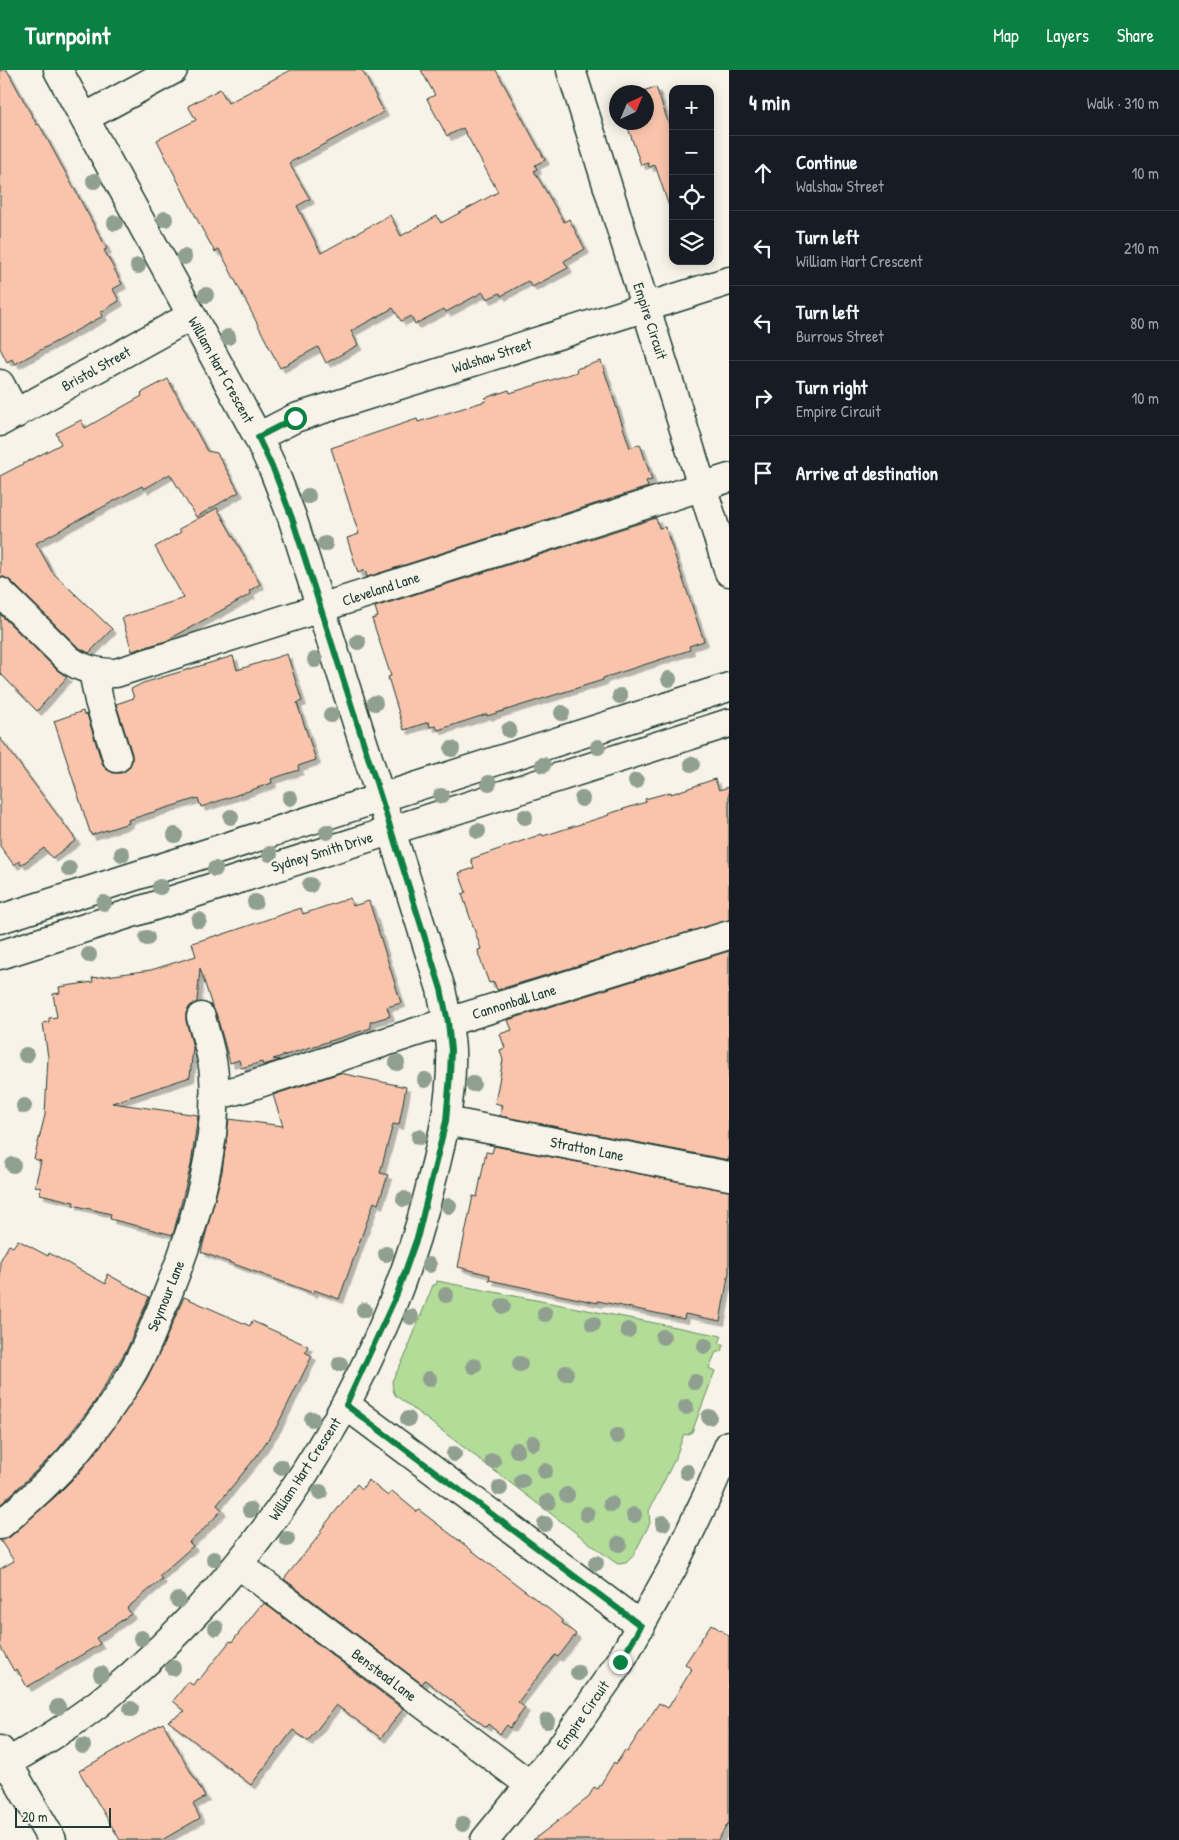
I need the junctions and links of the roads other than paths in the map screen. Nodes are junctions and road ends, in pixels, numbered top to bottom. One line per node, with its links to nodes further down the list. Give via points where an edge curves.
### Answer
1 (58, 70): 4 (street, William Hart Crescent)
2 (173, 70): 4 (street)
3 (571, 70): 6 (street, Empire Circuit)
4 (84, 118): 7 (street, William Hart Crescent)
5 (729, 281): 6 (street, Walshaw Street)
6 (645, 308): 10 (street, Walshaw Street, via 295,418); 12 (street, Empire Circuit)
7 (191, 316): 9 (street, Bristol Street); 10 (street, William Hart Crescent)
8 (0, 384): 9 (street)
9 (8, 418)
10 (258, 437): 15 (street, William Hart Crescent, via 285,498)
11 (729, 478): 12 (street, Cleveland Lane)
12 (701, 486): 13 (street, Empire Circuit); 15 (street, Cleveland Lane)
13 (729, 572)
14 (0, 592): 16 (street, Cleveland Lane, via 68,659)
15 (320, 609): 16 (street, Cleveland Lane, via 116,674); 20 (street, William Hart Crescent)
16 (93, 672): 19 (street)
17 (729, 687): 20 (street)
18 (729, 722): 21 (street, Sydney Smith Drive)
19 (117, 758)
20 (381, 798): 21 (street, William Hart Crescent); 22 (street)
21 (391, 831): 24 (street, Sydney Smith Drive); 26 (street, William Hart Crescent, via 441,989)
22 (0, 919)
23 (729, 935): 26 (street, Cannonball Lane)
24 (0, 955)
25 (201, 1017): 27 (street, Seymour Lane, via 213,1064)
26 (448, 1022): 27 (street, Cannonball Lane); 28 (street, William Hart Crescent, via 451,1050)
27 (214, 1096): 32 (street, Seymour Lane, via 210,1148 200,1198 178,1270 138,1362 85,1441)
28 (446, 1121): 29 (street, Stratton Lane); 30 (street, William Hart Crescent, via 408,1265)
29 (729, 1176)
30 (346, 1405): 33 (street, William Hart Crescent, via 282,1507); 34 (street)
31 (729, 1445): 34 (street, Empire Circuit, via 688,1536)
32 (0, 1526)
33 (238, 1564): 35 (street, William Hart Crescent, via 152,1656 109,1695 71,1724); 36 (street, Benstead Lane)
34 (641, 1626): 36 (street, Empire Circuit, via 591,1705)
35 (2, 1760): 37 (street)
36 (530, 1786): 38 (street, Empire Circuit)
37 (52, 1840)
38 (485, 1840)

